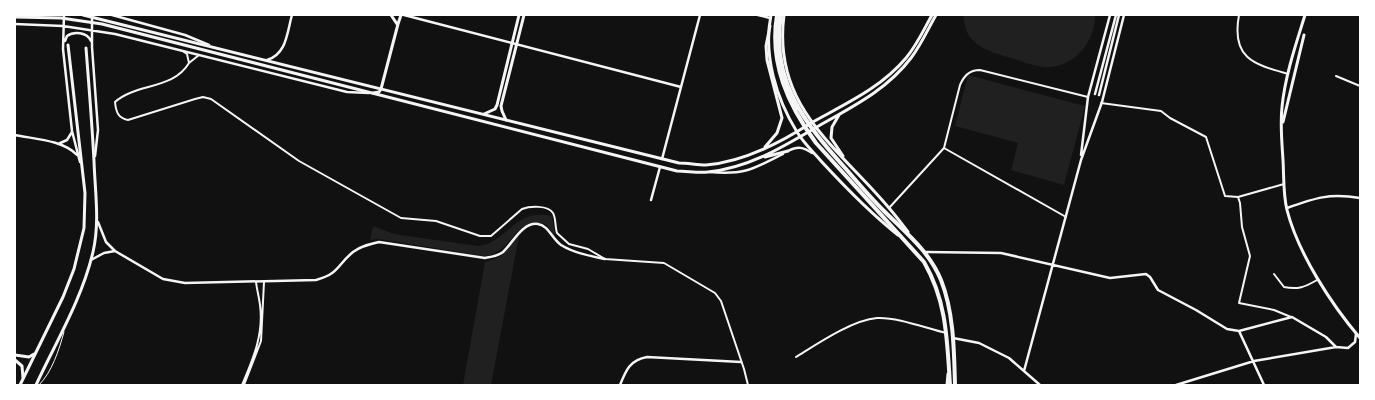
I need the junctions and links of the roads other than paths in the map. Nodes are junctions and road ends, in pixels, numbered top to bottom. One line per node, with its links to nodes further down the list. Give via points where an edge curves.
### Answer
1 (64, 15): 25 (street)
2 (83, 15): 32 (main road)
3 (92, 15): 27 (street)
4 (112, 15): 32 (street, via 185,35)
5 (292, 15): 38 (street, via 284,46 278,55)
6 (391, 15): 24 (main road)
7 (403, 15): 24 (main road); 29 (street)
8 (519, 15): 29 (main road)
9 (524, 15): 30 (main road)
10 (700, 15): 43 (street)
11 (758, 15): 22 (street)
12 (777, 15): 81 (highway, via 779,74 802,124)
13 (783, 15): 53 (main road, via 788,71 800,104); 81 (highway, via 779,40 781,56 796,105 819,140)
14 (932, 15): 53 (main road, via 907,58 887,77)
15 (936, 15): 51 (main road, via 917,49 891,80)
16 (1110, 15): 48 (street)
17 (1117, 15): 46 (street); 47 (street)
18 (1124, 15): 49 (street)
19 (1239, 15): 40 (street, via 1237,41 1245,56 1261,67)
20 (1306, 15): 40 (main road)
21 (15, 17): 45 (main road, via 81,20)
22 (771, 17): 26 (main road)
23 (15, 24): 25 (street)
24 (398, 24): 44 (main road)
25 (63, 26): 27 (street); 35 (street)
26 (770, 26): 57 (main road, via 772,75); 63 (main road, via 767,60 782,118 774,138)
27 (92, 30): 33 (street); 36 (street)
28 (1304, 35): 55 (main road)
29 (512, 43): 30 (street); 50 (main road, via 495,109)
30 (516, 44): 43 (street); 52 (main road, via 501,106)
31 (68, 45): 71 (main road)
32 (211, 46): 38 (main road)
33 (92, 47): 35 (street, via 88,35 73,32 67,36); 69 (street, via 98,130)
34 (86, 48): 69 (main road)
35 (63, 49): 56 (street)
36 (183, 50): 37 (street); 39 (street)
37 (200, 55): 39 (street); 45 (street, via 347,92)
38 (267, 60): 44 (main road)
39 (189, 63): 88 (street, via 168,81 123,96 115,102 116,112 128,120 195,99 211,99 300,161 401,218 436,221 480,236 491,236 522,208 549,209 554,214 556,233 562,239)
40 (1289, 74): 55 (main road, via 1282,105)
41 (1336, 76): 42 (street)
42 (1360, 86)
43 (681, 87): 67 (street)
44 (381, 89): 45 (main road); 50 (main road)
45 (373, 94): 70 (main road)
46 (1094, 94)
47 (1099, 95)
48 (1088, 97): 61 (street, via 975,70 962,80); 68 (street)
49 (1101, 103): 68 (street); 75 (street, via 1161,112 1206,137 1225,196)
50 (484, 114): 52 (main road)
51 (840, 114): 54 (main road); 73 (main road, via 830,138)
52 (506, 120): 67 (main road)
53 (812, 123): 54 (main road); 57 (main road)
54 (815, 128): 59 (main road); 73 (main road)
55 (1282, 130): 74 (main road)
56 (72, 131): 60 (street, via 67,140); 65 (street)
57 (797, 132): 59 (main road); 63 (main road)
58 (15, 135): 60 (street)
59 (800, 136): 64 (main road); 66 (main road)
60 (57, 144): 65 (street)
61 (944, 148): 79 (street); 82 (street)
62 (788, 151): 64 (street, via 803,147); 66 (main road); 72 (street, via 746,172)
63 (758, 152): 67 (main road, via 706,165)
64 (816, 154): 85 (main road, via 864,205)
65 (78, 156): 71 (street)
66 (760, 158): 72 (main road)
67 (662, 160)
68 (1081, 160): 82 (street)
69 (94, 162): 83 (main road)
70 (660, 167): 72 (main road); 77 (street)
71 (83, 169): 102 (main road, via 86,210 80,249 63,297)
72 (706, 172)
73 (855, 172): 79 (main road)
74 (1284, 184): 75 (street); 80 (main road)
75 (1238, 197): 95 (street, via 1250,256 1239,303 1274,310)
76 (1360, 198): 78 (street); 80 (street, via 1330,195)
77 (651, 200)
78 (1360, 202)
79 (889, 208): 84 (main road)
80 (1287, 208): 92 (main road, via 1304,252)
81 (882, 213): 84 (highway); 85 (highway)
82 (1066, 218): 90 (street)
83 (96, 219): 86 (street, via 106,242); 89 (main road)
84 (910, 235): 87 (highway)
85 (906, 242): 98 (highway, via 924,262 934,280)
86 (115, 251): 89 (street); 93 (street, via 163,279 185,283)
87 (926, 252): 90 (street, via 989,251); 99 (highway, via 944,288)
88 (605, 259): 94 (street, via 570,250 559,244 548,229 532,224 524,228 502,253 493,257 379,242 354,252 326,277); 106 (street, via 664,263 715,293 721,301)
89 (90, 261): 112 (main road)
90 (1054, 265): 96 (street, via 1110,278 1146,274 1158,290 1227,329); 108 (street)
91 (1274, 274): 92 (street, via 1284,287 1294,289)
92 (1319, 279): 97 (main road)
93 (256, 282): 94 (street); 113 (street, via 260,305 259,340)
94 (264, 282): 113 (street, via 261,341)
95 (1292, 318): 96 (street); 101 (street, via 1326,337)
96 (1239, 331): 107 (street)
97 (1355, 332): 100 (main road); 101 (street, via 1354,344 1348,348)
98 (946, 333): 104 (street, via 876,318 834,334); 116 (highway)
99 (952, 338): 108 (street, via 979,344 1009,358); 117 (highway)
100 (1360, 338)
101 (1336, 347): 107 (street)
102 (34, 354): 103 (main road, via 29,357); 109 (main road)
103 (15, 355)
104 (796, 357)
105 (15, 360): 109 (main road, via 22,366)
106 (741, 362): 114 (street, via 647,357 628,366); 115 (street)
107 (1254, 362): 110 (street); 121 (street)
108 (1024, 371): 118 (street)
109 (23, 378): 111 (main road)
110 (1190, 381): 119 (street); 120 (street)
111 (20, 385)
112 (38, 385)
113 (243, 385)
114 (620, 385)
115 (748, 385)
116 (948, 385)
117 (956, 385)
118 (1040, 385)
119 (1176, 385)
120 (1191, 385)
121 (1264, 385)

